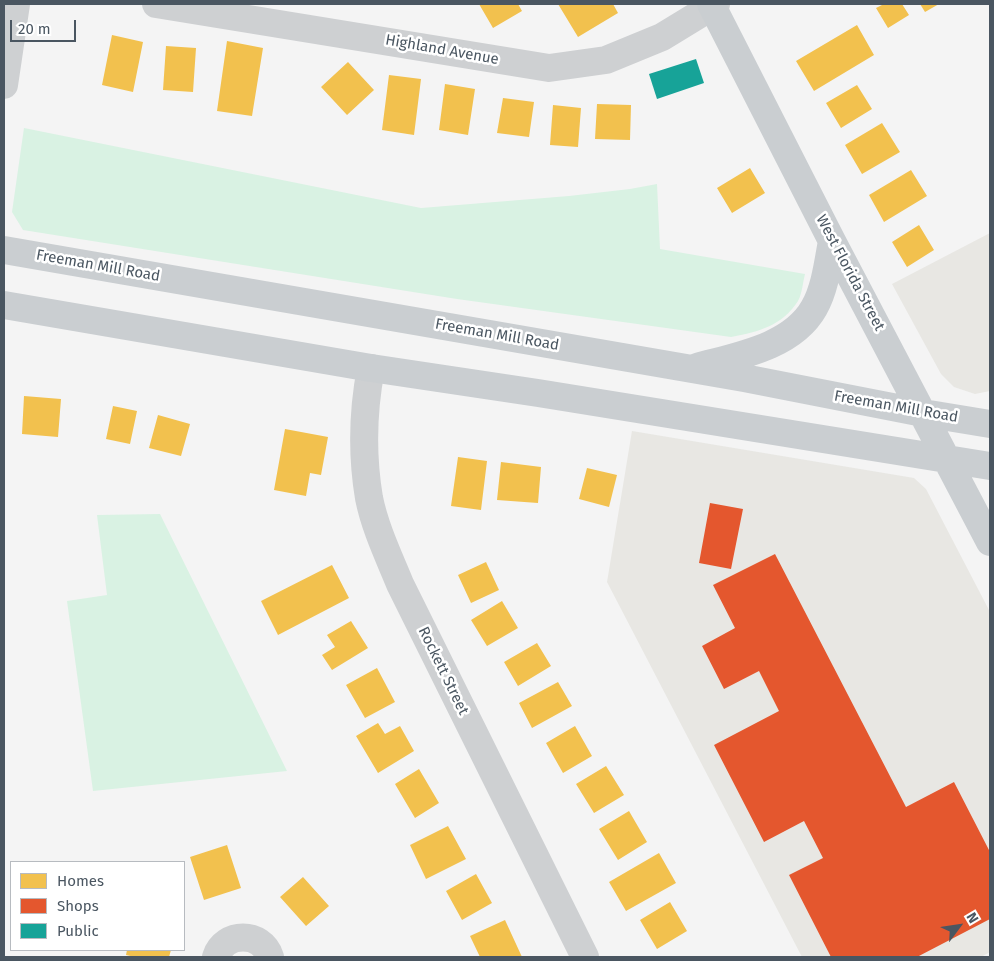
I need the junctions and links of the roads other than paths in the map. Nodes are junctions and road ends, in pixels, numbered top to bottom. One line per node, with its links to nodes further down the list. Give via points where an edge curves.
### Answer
1 (16, 4): 4 (street)
2 (156, 4): 3 (street, Highland Avenue, via 549,68 606,60 662,38)
3 (713, 4): 5 (main road, West Florida Street)
4 (4, 85)
5 (832, 241): 9 (main road, via 815,307 804,321 781,340); 10 (main road, West Florida Street)
6 (4, 250): 9 (main road, Freeman Mill Road)
7 (4, 305): 8 (main road)
8 (370, 368): 12 (main road); 17 (street, Rockett Street, via 364,449 369,498 379,533 400,584)
9 (692, 369): 10 (main road, Freeman Mill Road)
10 (923, 413): 11 (main road, Freeman Mill Road); 12 (main road, West Florida Street)
11 (990, 424)
12 (947, 459): 13 (main road); 14 (main road, West Florida Street)
13 (990, 466)
14 (990, 542)
15 (216, 957): 16 (street, via 222,946 239,937 256,940)
16 (270, 957)
17 (585, 957)

